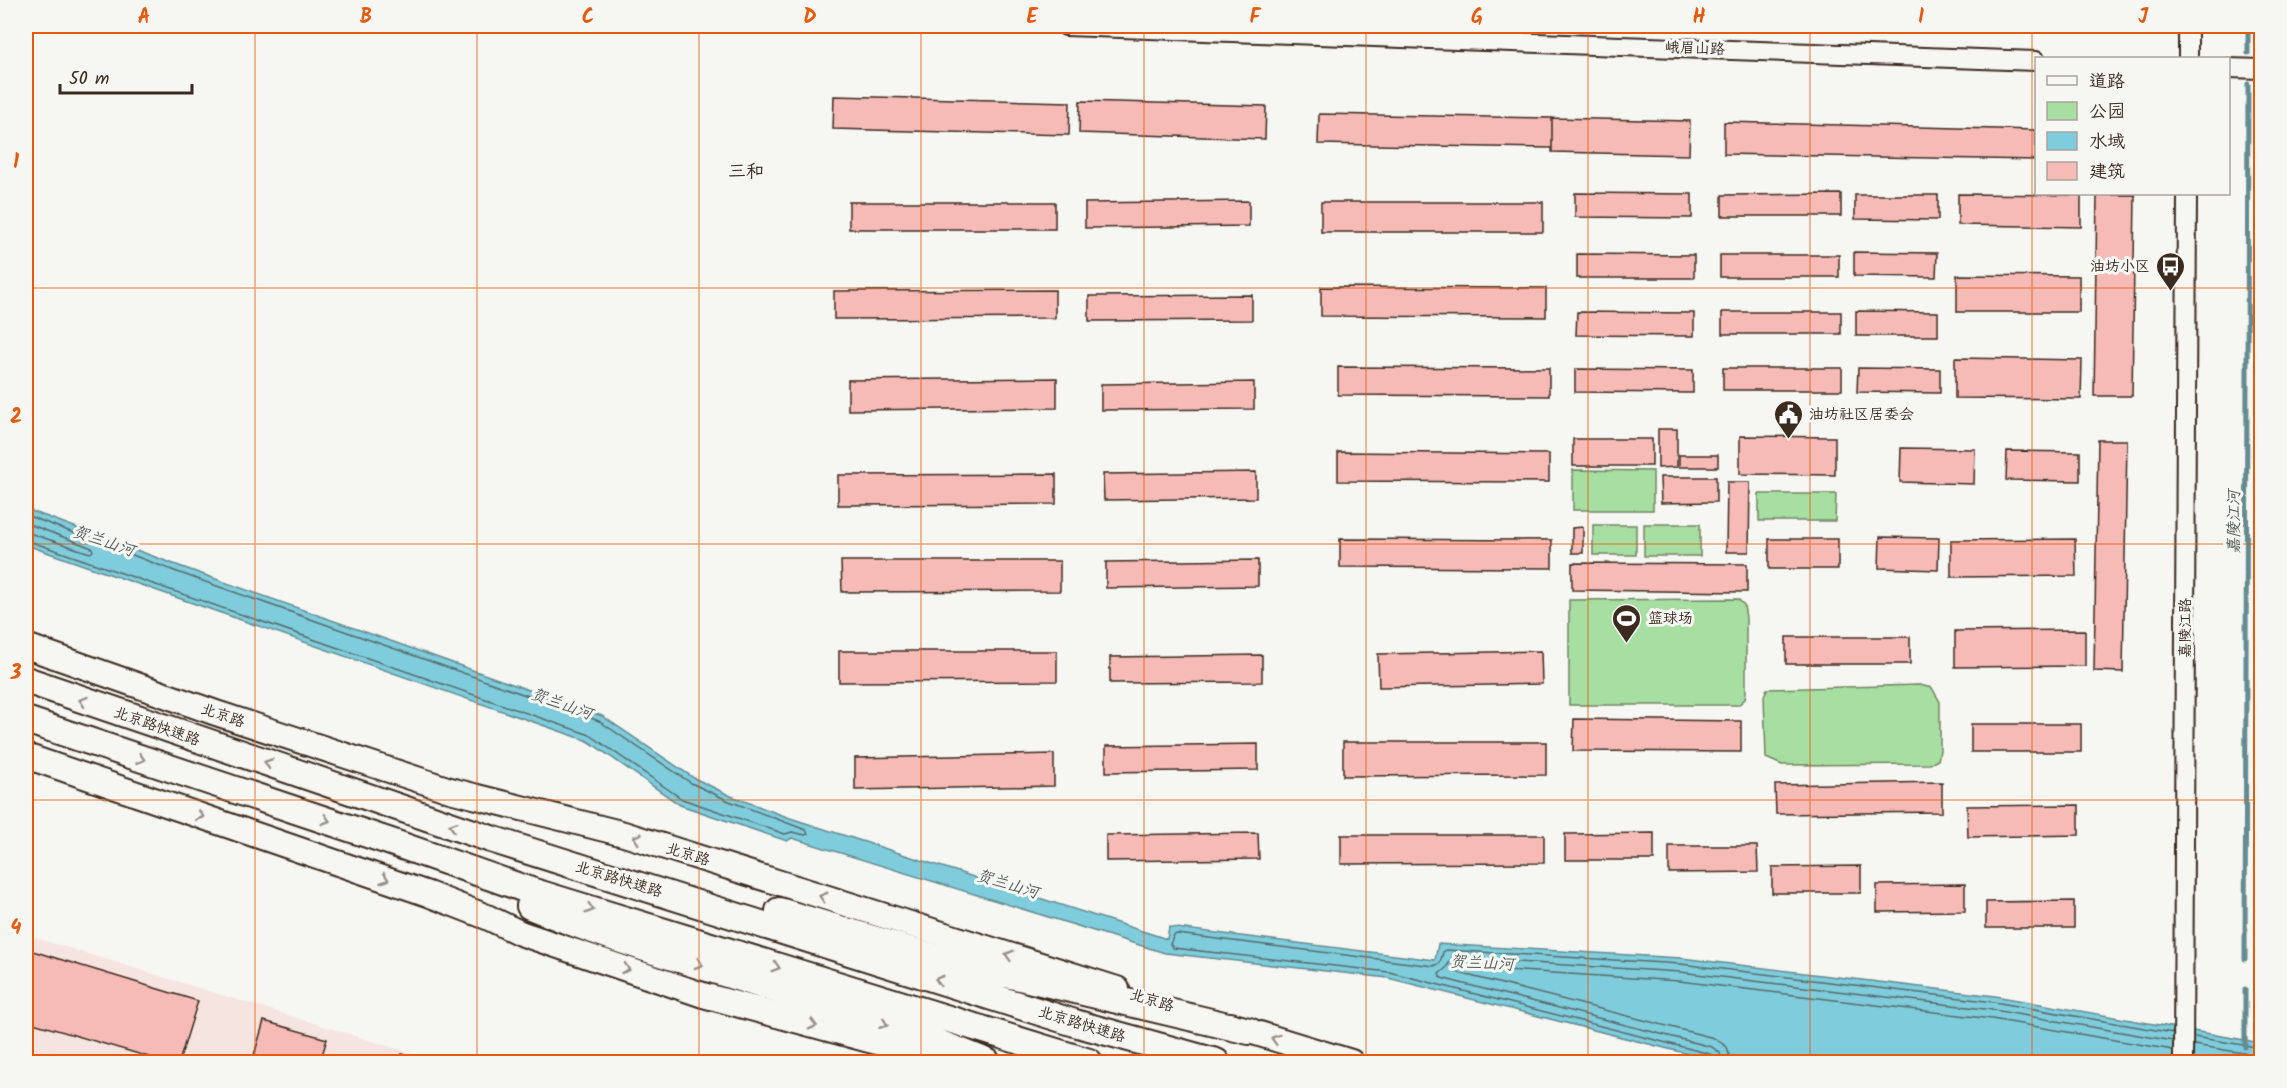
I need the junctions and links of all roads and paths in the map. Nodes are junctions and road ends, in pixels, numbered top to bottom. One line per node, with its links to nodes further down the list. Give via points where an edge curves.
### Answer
1 (1066, 26): 4 (street, 峨眉山路)
2 (2188, 26): 3 (street)
3 (2188, 57)
4 (2035, 61)
5 (2230, 68): 6 (street)
6 (2262, 69)
7 (2187, 195): 20 (street, 嘉陵江路)
8 (26, 646): 14 (main road, 北京路, one-way to 8, via 624,834 450,790)
9 (26, 681): 12 (highway, 北京路快速路, one-way to 9)
10 (26, 720): 13 (highway, one-way to 13)
11 (26, 756): 15 (main road, one-way to 15, via 428,894 520,933 703,995)
12 (491, 839): 14 (highway, via 635,868 957,964); 18 (highway, 北京路快速路, one-way to 12, via 1078,1024)
13 (391, 842): 16 (highway, one-way to 16, via 591,931 857,1014); 17 (highway, one-way to 17, via 542,894)
14 (1249, 1031): 19 (main road, 北京路, one-way to 14)
15 (950, 1062)
16 (987, 1062)
17 (1089, 1062)
18 (1216, 1062)
19 (1351, 1062)
20 (2183, 1062)

